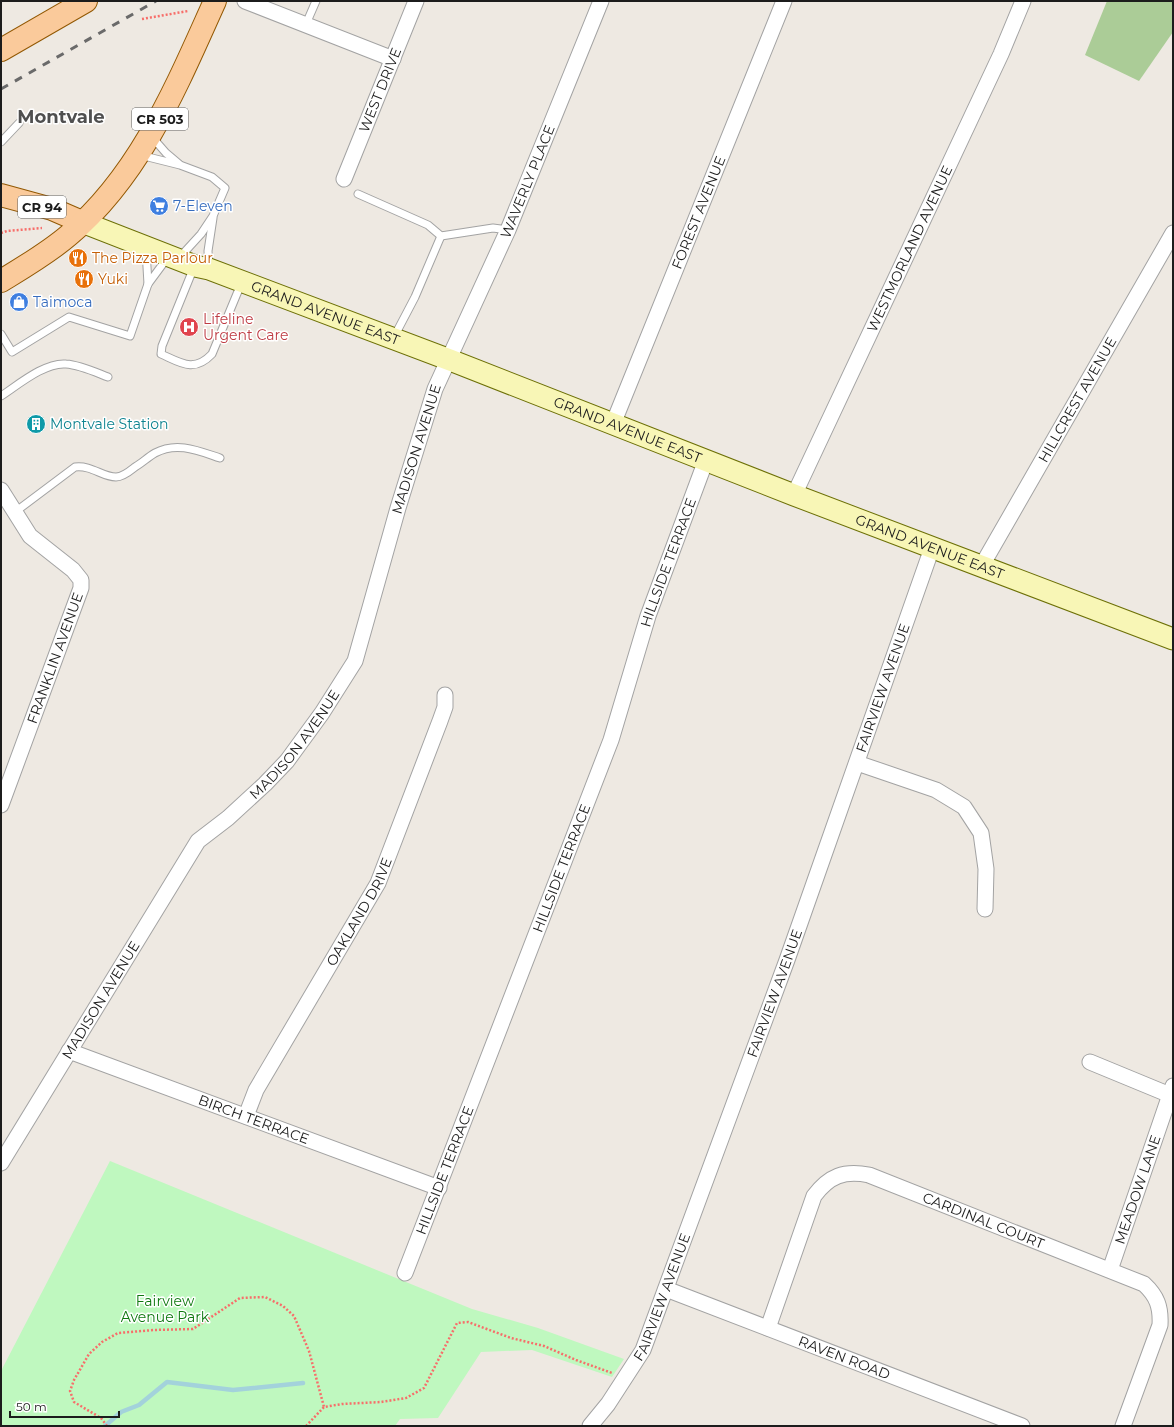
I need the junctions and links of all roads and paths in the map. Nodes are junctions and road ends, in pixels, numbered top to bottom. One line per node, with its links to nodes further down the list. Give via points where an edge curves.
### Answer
1 (215, 1): 15 (main road, CR 503)
2 (245, 1): 9 (street)
3 (316, 1): 12 (lane)
4 (416, 1): 14 (street, WEST DRIVE)
5 (601, 1): 27 (street, WAVERLY PLACE)
6 (784, 1): 41 (street, FOREST AVENUE)
7 (1023, 1): 45 (street, WESTMORLAND AVENUE, via 998,62)
8 (83, 2): 13 (main road)
9 (270, 5): 12 (street)
10 (194, 6): 11 (path); 15 (main road, via 201,14)
11 (142, 20)
12 (306, 24): 14 (street)
13 (1, 50)
14 (392, 59): 21 (street, WEST DRIVE)
15 (182, 75): 17 (main road, CR 503)
16 (19, 123): 18 (lane)
17 (150, 135): 19 (main road, CR 503); 20 (lane)
18 (1, 142)
19 (138, 155): 20 (lane); 25 (main road, CR 503, via 102,202)
20 (180, 165): 24 (lane, via 212,177 226,188)
21 (344, 179)
22 (358, 194): 30 (lane, via 428,225)
23 (1, 195): 25 (main road, CR 94, via 52,209)
24 (213, 216): 32 (lane); 32 (lane, via 208,251)
25 (82, 222): 31 (main road, GRAND AVENUE EAST / CR 94); 33 (main road, CR 503, via 41,257)
26 (42, 228): 28 (path)
27 (508, 230): 30 (lane, via 493,228); 38 (street, WAVERLY PLACE)
28 (1, 233)
29 (1173, 233): 48 (street, HILLCREST AVENUE)
30 (441, 236): 37 (lane, via 415,297)
31 (146, 246): 32 (main road, GRAND AVENUE EAST / CR 94); 35 (lane)
32 (188, 262): 34 (main road, GRAND AVENUE EAST / CR 94); 34 (lane, via 160,354 188,366 198,365 212,354); 35 (lane)
33 (1, 281)
34 (242, 282): 37 (main road, GRAND AVENUE EAST / CR 94)
35 (148, 284): 36 (lane, via 130,336 69,317 12,352)
36 (1, 334)
37 (392, 339): 38 (main road, GRAND AVENUE EAST / CR 94)
38 (450, 360): 41 (main road, GRAND AVENUE EAST / CR 94); 54 (street, MADISON AVENUE, via 436,389 398,508 355,661 287,761 228,818 198,841)
39 (108, 377): 40 (lane, via 66,364 45,368)
40 (1, 396)
41 (613, 424): 43 (main road, GRAND AVENUE EAST / CR 94)
42 (220, 458): 46 (lane, via 177,446 156,452 118,477 82,466 75,467)
43 (706, 460): 45 (main road, GRAND AVENUE EAST / CR 94); 59 (street, HILLSIDE TERRACE, via 648,616 610,740)
44 (1, 490): 46 (street, FRANKLIN AVENUE)
45 (794, 495): 47 (main road, GRAND AVENUE EAST / CR 94)
46 (15, 512): 52 (street, FRANKLIN AVENUE, via 30,536 81,580 81,588)
47 (932, 548): 48 (main road, GRAND AVENUE EAST / CR 94); 51 (street, FAIRVIEW AVENUE)
48 (981, 567): 49 (main road, GRAND AVENUE EAST / CR 94)
49 (1173, 639)
50 (445, 695): 57 (street, OAKLAND DRIVE, via 445,706 440,721 378,883 256,1090)
51 (857, 763): 53 (street, via 936,790 964,806 981,833 986,869); 62 (street, FAIRVIEW AVENUE)
52 (1, 805)
53 (984, 909)
54 (69, 1051): 57 (street, BIRCH TERRACE); 58 (street, MADISON AVENUE)
55 (1090, 1062): 56 (street)
56 (1172, 1090): 60 (street, MEADOW LANE)
57 (246, 1116): 59 (street, BIRCH TERRACE)
58 (1, 1163)
59 (439, 1188): 61 (street, HILLSIDE TERRACE)
60 (1110, 1270): 63 (street, CARDINAL COURT, via 868,1175 845,1173 821,1186 814,1196); 71 (street, CARDINAL COURT, via 1144,1284 1158,1301 1161,1314 1160,1325)
61 (405, 1273)
62 (666, 1289): 63 (street, RAVEN ROAD); 64 (street, FAIRVIEW AVENUE, via 643,1350)
63 (768, 1328): 66 (street, RAVEN ROAD)
64 (625, 1378): 65 (path, via 544,1346 511,1338 468,1322 457,1323 424,1388 406,1398); 69 (street, FAIRVIEW AVENUE)
65 (324, 1407): 67 (path, via 309,1351 294,1316 283,1306 265,1297 240,1298 193,1329 118,1333 102,1342 89,1354 70,1391 74,1402 101,1418); 68 (path)
66 (1002, 1422): 70 (street, RAVEN ROAD)
67 (107, 1426)
68 (306, 1426)
69 (590, 1426)
70 (1022, 1426)
71 (1123, 1426)

